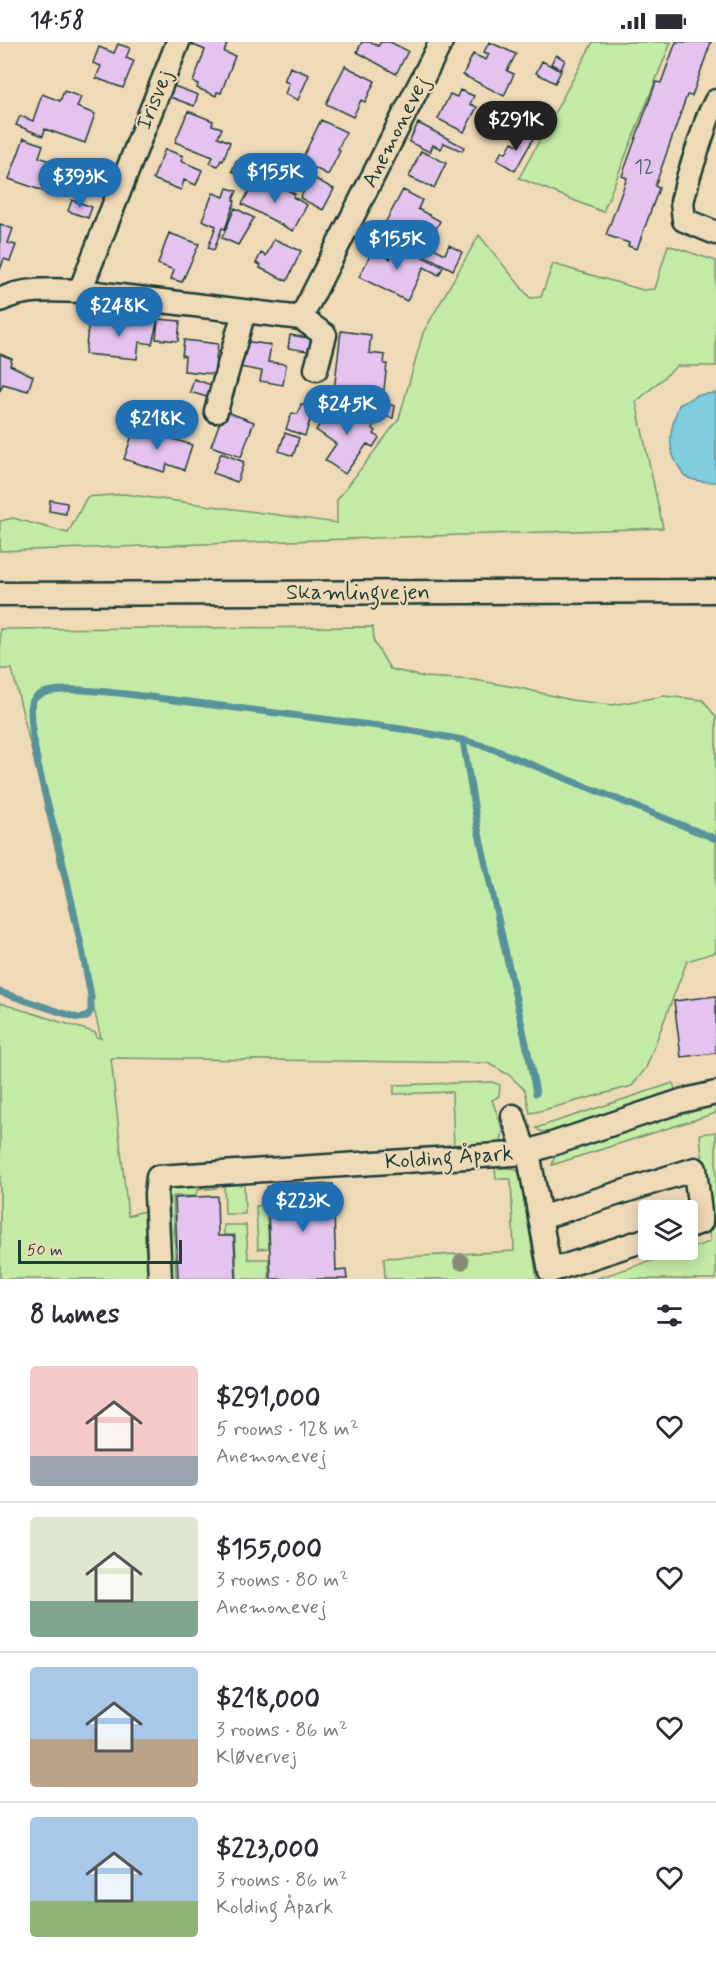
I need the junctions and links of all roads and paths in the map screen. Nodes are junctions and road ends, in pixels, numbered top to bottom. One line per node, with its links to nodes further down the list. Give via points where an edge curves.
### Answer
1 (178, 42): 5 (street, Irisvej)
2 (441, 42): 8 (street, Anemonevej)
3 (716, 101): 4 (street, via 682,202 684,220)
4 (716, 233)
5 (80, 291): 6 (street, via 50,290); 7 (street)
6 (0, 300)
7 (244, 312): 8 (street); 10 (street)
8 (302, 318): 9 (street, via 325,335)
9 (316, 369)
10 (216, 411)
11 (716, 591): 12 (street, Skamlingvejen)
12 (0, 594)
13 (716, 1093): 15 (street, Kolding Åpark)
14 (513, 1116): 15 (street, Kolding Åpark)
15 (527, 1152): 18 (street); 21 (street, Kolding Åpark, via 158,1177)
16 (698, 1200): 19 (street)
17 (698, 1200): 18 (street, via 695,1168)
18 (540, 1218): 20 (street, via 550,1271)
19 (698, 1223)
20 (638, 1242)
21 (160, 1279)

